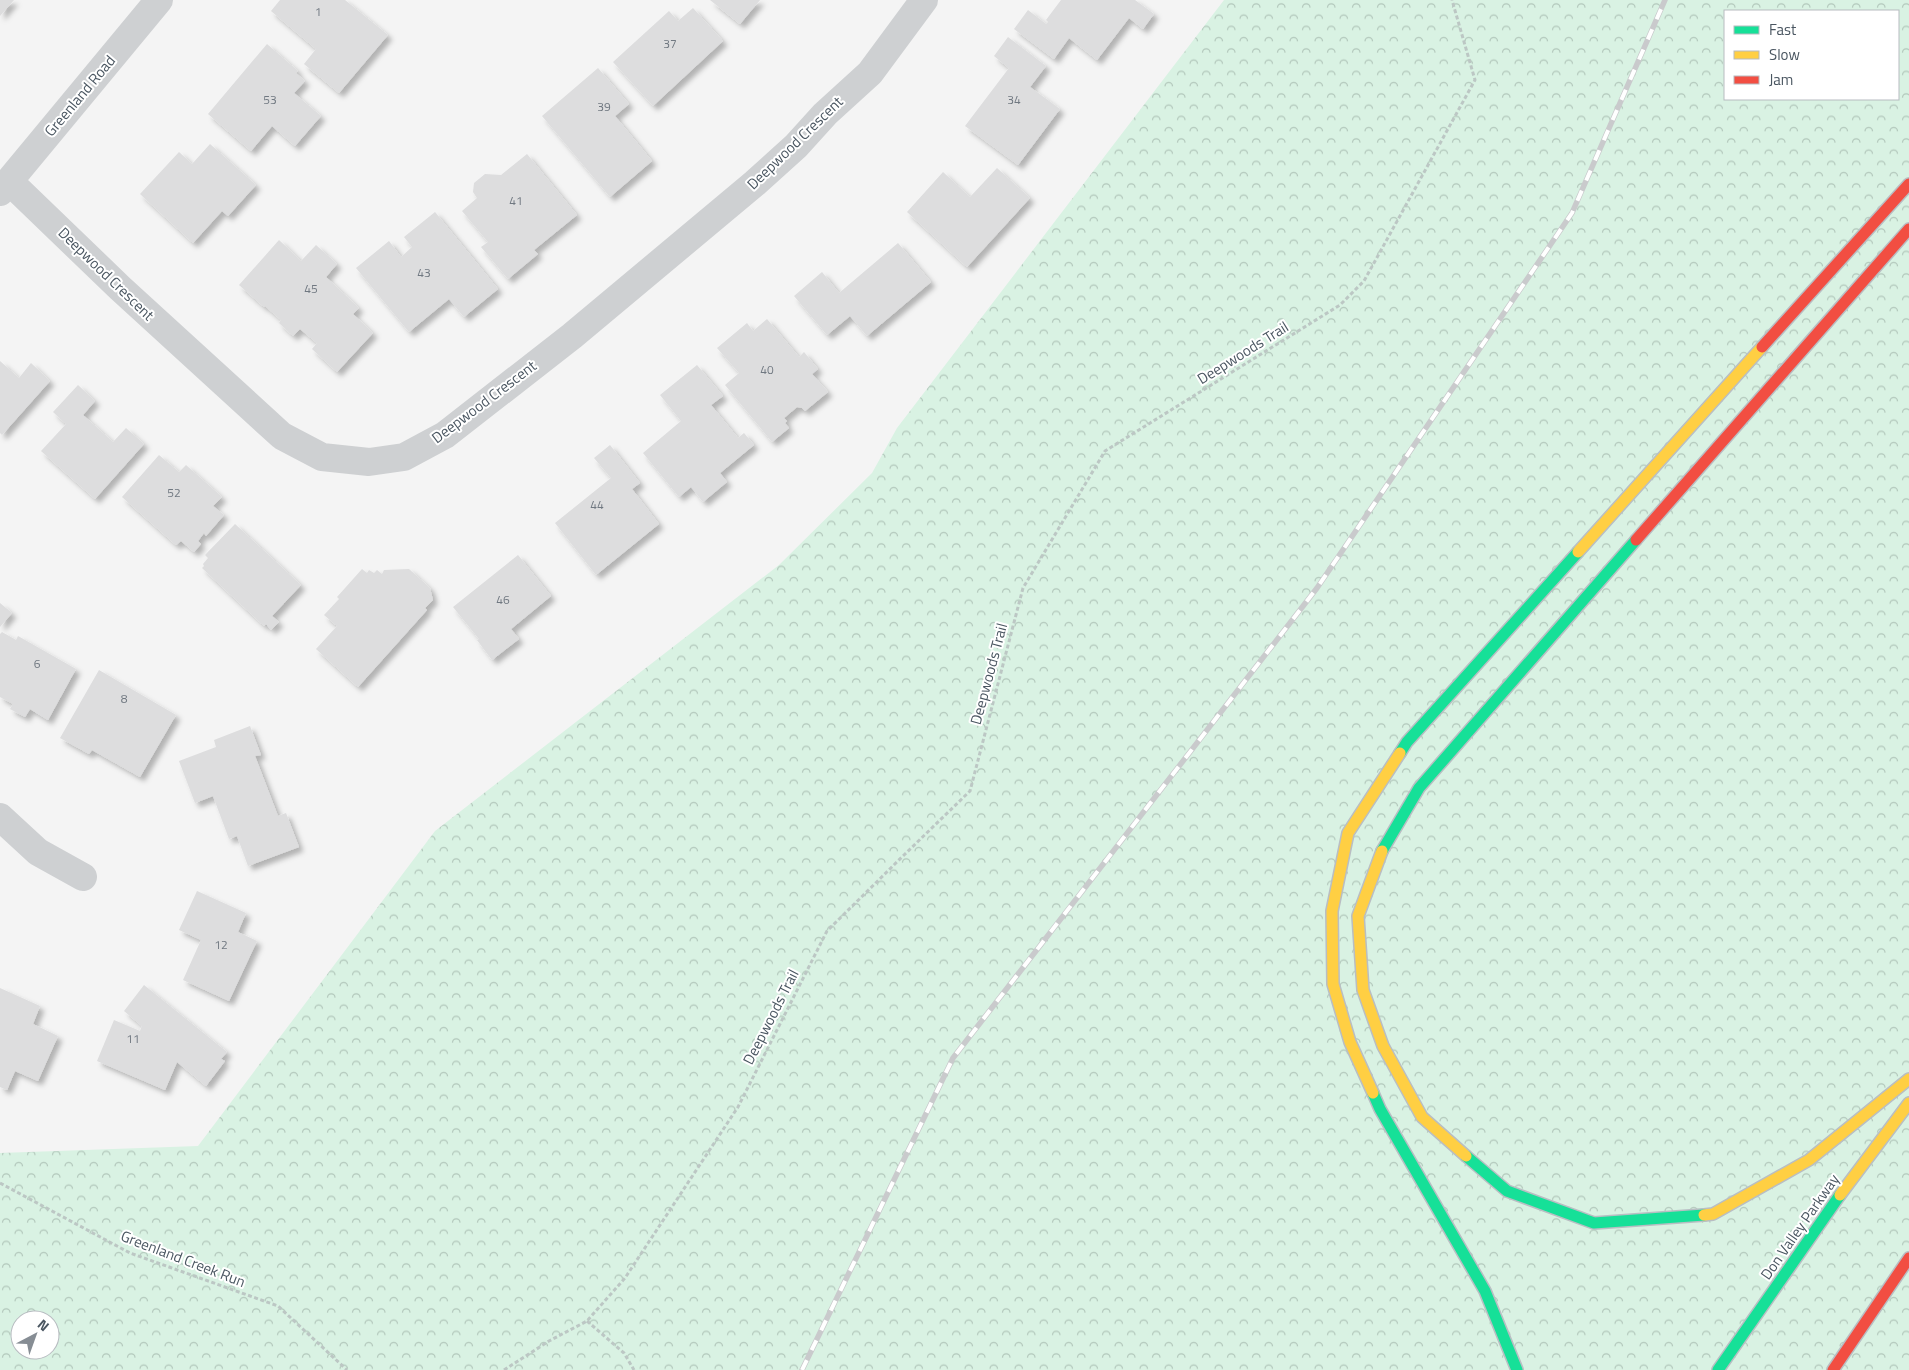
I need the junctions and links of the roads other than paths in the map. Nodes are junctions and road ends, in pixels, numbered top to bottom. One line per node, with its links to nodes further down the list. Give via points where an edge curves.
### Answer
1 (160, 0): 4 (street, Greenland Road)
2 (924, 0): 4 (street, Deepwood Crescent, via 870,73 755,183 572,336 460,424 404,457 369,462 322,457 282,436)
3 (1909, 184): 13 (highway, via 1408,742 1348,833 1332,911 1333,984 1350,1042 1380,1109 1485,1290)
4 (4, 186)
5 (1909, 229): 8 (highway, via 1419,788 1380,854 1358,916 1363,990 1384,1046 1422,1117 1507,1192 1594,1222 1713,1214 1810,1160)
6 (0, 817): 7 (street, via 38,852)
7 (83, 877)
8 (1909, 1079)
9 (1909, 1103): 14 (highway, Don Valley Parkway, via 1840,1195)
10 (1909, 1258): 12 (highway)
11 (1890, 1308): 12 (highway)
12 (1851, 1345): 15 (highway)
13 (1517, 1370)
14 (1718, 1370)
15 (1833, 1370)

